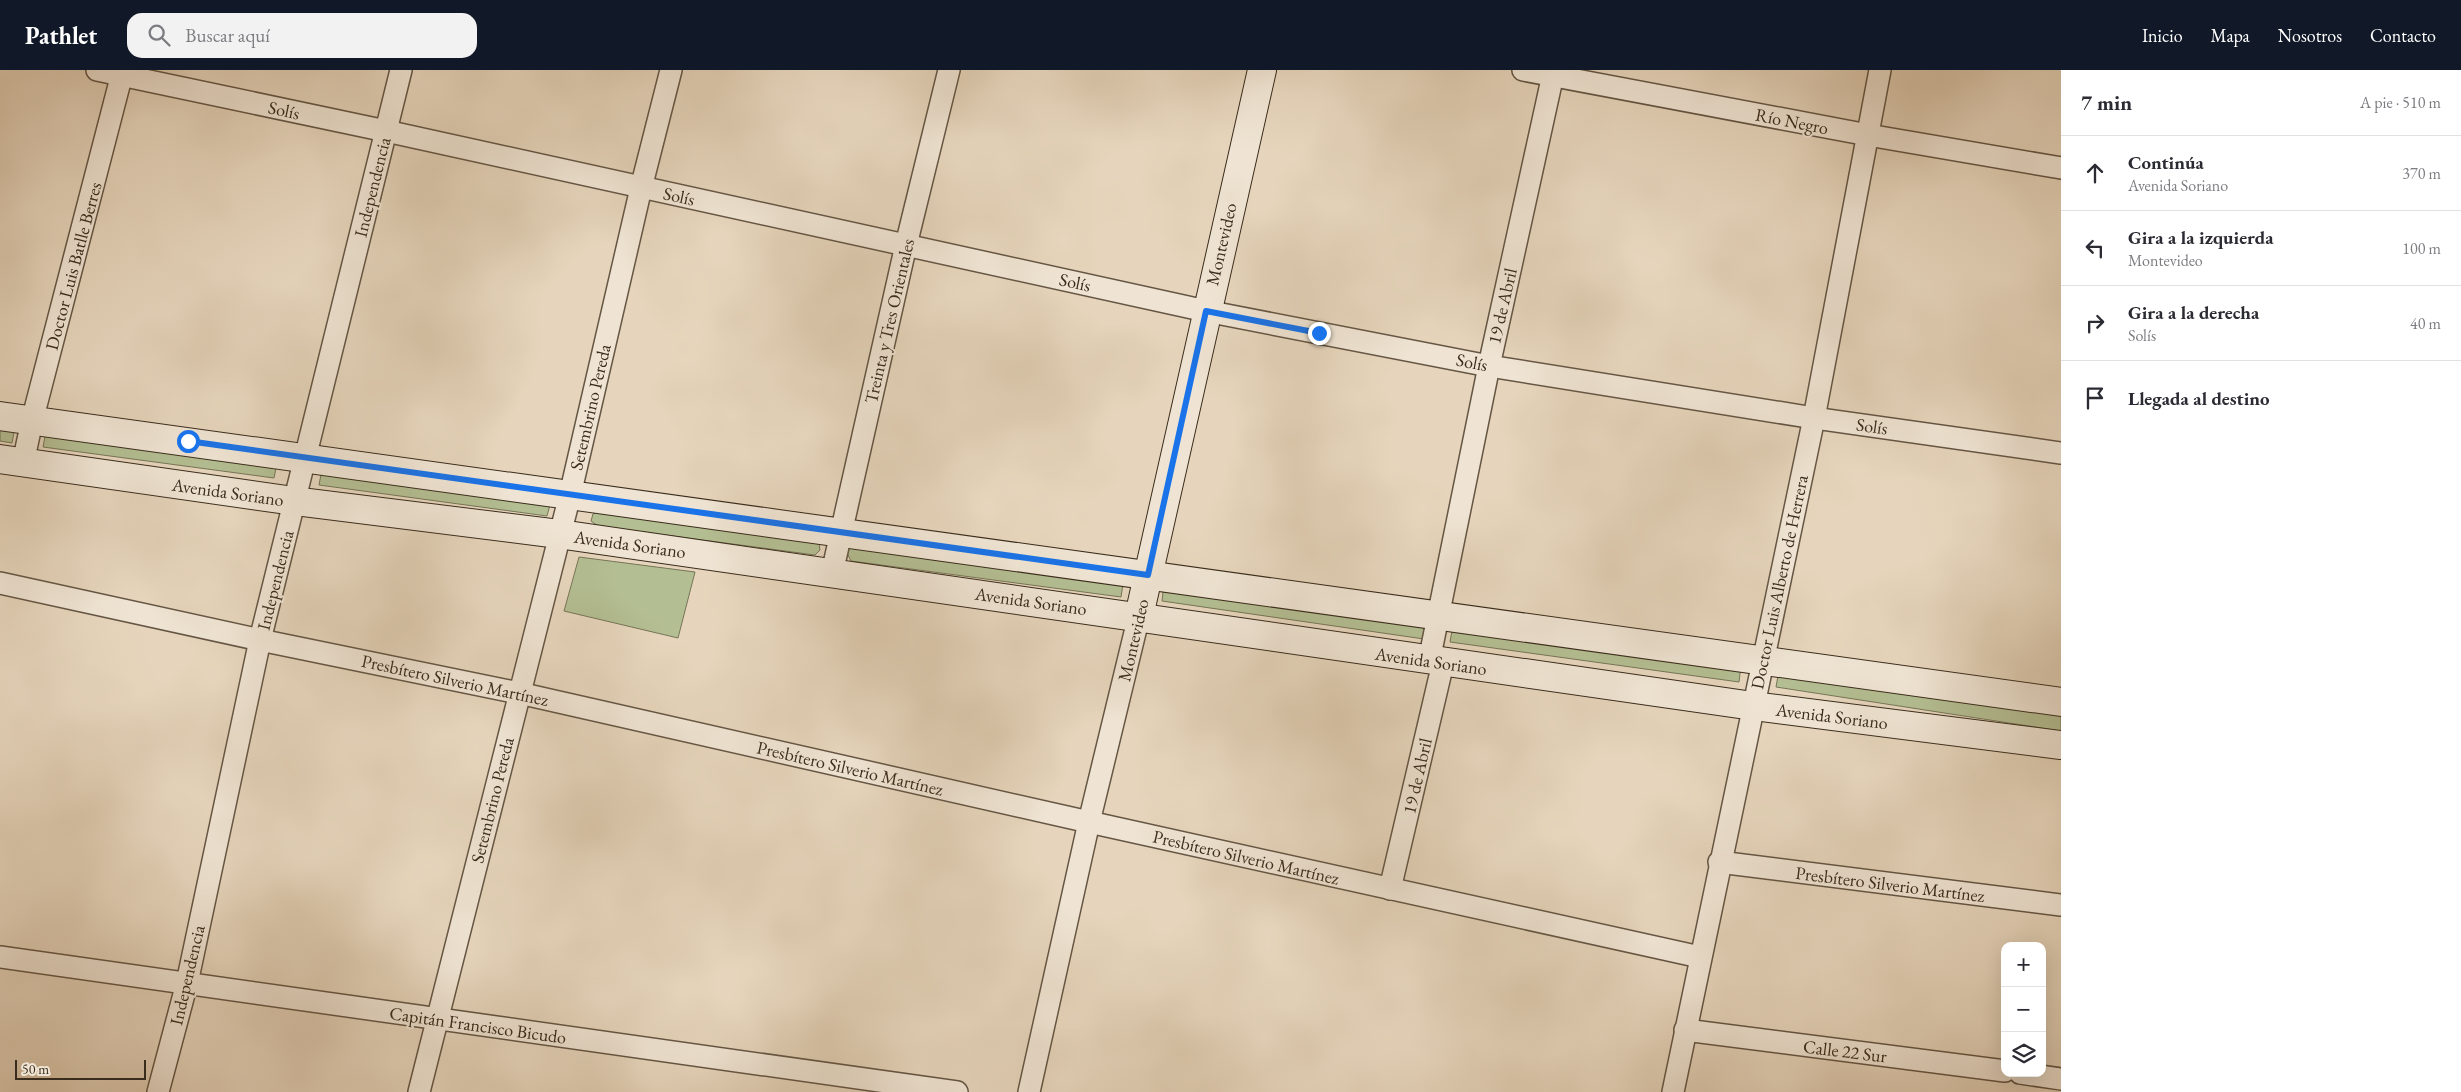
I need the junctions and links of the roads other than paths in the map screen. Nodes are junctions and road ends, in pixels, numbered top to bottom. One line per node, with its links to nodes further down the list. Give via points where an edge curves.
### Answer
1 (97, 70): 8 (street, Solís)
2 (401, 70): 10 (street, Independencia)
3 (670, 70): 13 (street, Setembrino Pereda)
4 (949, 70): 14 (street, Treinta y Tres Orientales)
5 (1262, 70): 15 (street, Montevideo)
6 (1523, 70): 9 (street, Río Negro)
7 (1880, 70): 11 (street, Doctor Luis Alberto de Herrera)
8 (123, 73): 10 (street, Solís); 19 (street, Doctor Luis Batlle Berres)
9 (1554, 73): 11 (street, Río Negro); 16 (street, 19 de Abril)
10 (386, 131): 13 (street, Solís); 21 (street, Independencia)
11 (1868, 135): 12 (street, Río Negro); 18 (street, Doctor Luis Alberto de Herrera)
12 (2061, 168)
13 (641, 188): 14 (street, Solís); 23 (street, Setembrino Pereda)
14 (906, 245): 15 (street, Solís); 25 (street, Treinta y Tres Orientales)
15 (1206, 311): 16 (street, Solís); 28 (street, Montevideo)
16 (1489, 366): 18 (street, Solís); 30 (street, 19 de Abril)
17 (0, 416): 19 (street)
18 (1814, 418): 20 (street, Solís); 33 (street, Doctor Luis Alberto de Herrera)
19 (32, 421): 21 (street); 22 (street, Doctor Luis Batlle Berres)
20 (2061, 453)
21 (305, 457): 23 (street); 24 (street, Independencia)
22 (12, 461): 24 (street, Avenida Soriano)
23 (570, 495): 25 (street); 26 (street, Setembrino Pereda)
24 (294, 501): 26 (street, Avenida Soriano); 32 (street, Independencia)
25 (841, 531): 27 (street, Treinta y Tres Orientales); 28 (street)
26 (559, 534): 27 (street, Avenida Soriano); 35 (street, Setembrino Pereda)
27 (832, 573): 31 (street, Avenida Soriano)
28 (1148, 575): 30 (street); 31 (street, Montevideo)
29 (0, 583): 32 (street, Presbítero Silverio Martínez)
30 (1438, 615): 33 (street); 34 (street, 19 de Abril)
31 (1138, 616): 34 (street, Avenida Soriano); 39 (street, Montevideo)
32 (260, 640): 35 (street, Presbítero Silverio Martínez); 45 (street, Independencia)
33 (1763, 660): 36 (street); 37 (street, Doctor Luis Alberto de Herrera)
34 (1436, 662): 37 (street, Avenida Soriano); 41 (street, 19 de Abril)
35 (519, 692): 39 (street, Presbítero Silverio Martínez); 46 (street, Setembrino Pereda)
36 (2061, 702)
37 (1753, 706): 38 (street, Avenida Soriano); 40 (street, Doctor Luis Alberto de Herrera)
38 (2061, 745)
39 (1089, 822): 41 (street, Presbítero Silverio Martínez); 54 (street, Montevideo)
40 (1719, 862): 42 (street, Presbítero Silverio Martínez); 43 (street, Doctor Luis Alberto de Herrera)
41 (1390, 889): 43 (street, Presbítero Silverio Martínez)
42 (2061, 905)
43 (1700, 957): 47 (street, Doctor Luis Alberto de Herrera)
44 (0, 958): 45 (street, Capitán Francisco Bicudo)
45 (187, 983): 46 (street, Capitán Francisco Bicudo); 51 (street, Independencia)
46 (436, 1020): 52 (street, Setembrino Pereda); 53 (street, Capitán Francisco Bicudo)
47 (1685, 1030): 48 (street, Calle 22 Sur); 55 (street, Doctor Luis Alberto de Herrera)
48 (2001, 1070)
49 (2046, 1076): 50 (street)
50 (2061, 1078)
51 (158, 1092)
52 (419, 1092)
53 (957, 1092)
54 (1029, 1092)
55 (1673, 1092)

